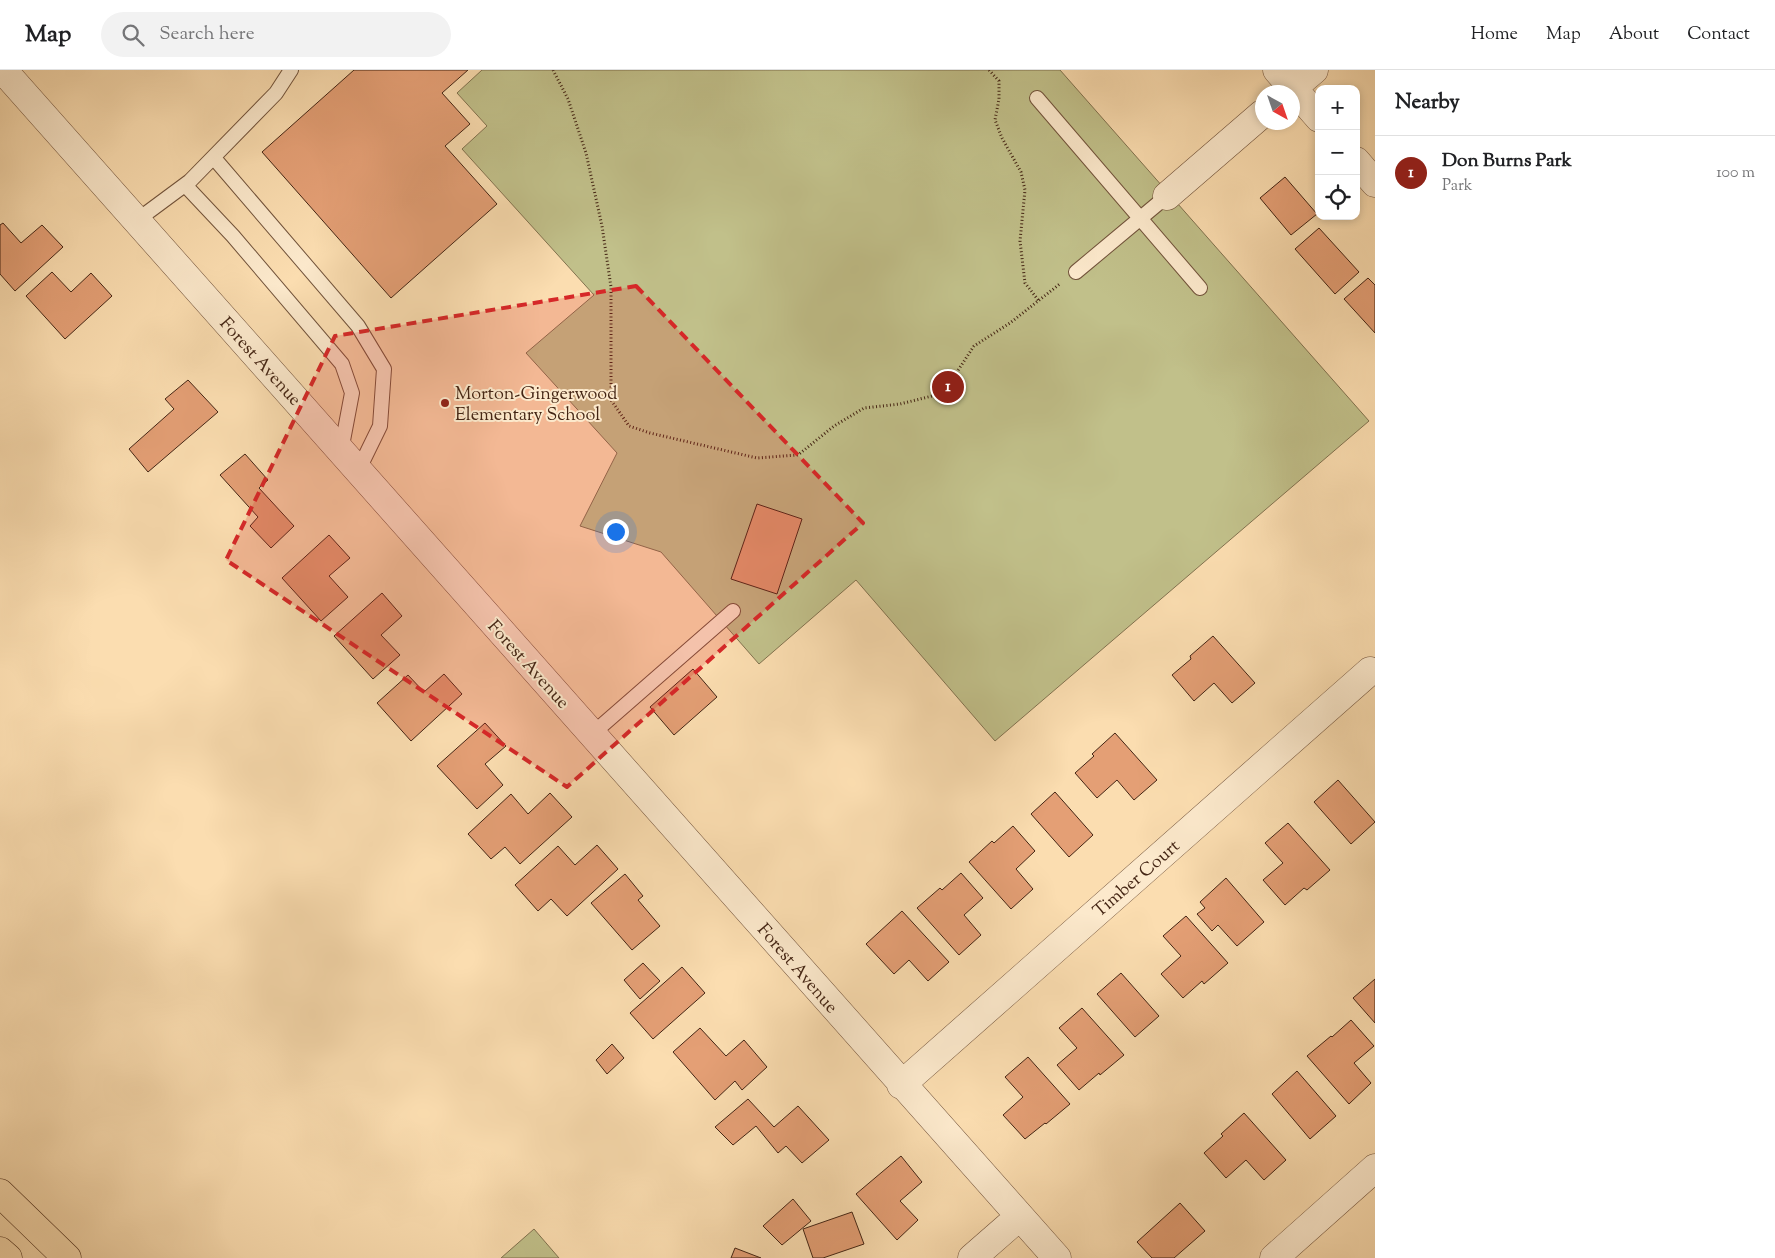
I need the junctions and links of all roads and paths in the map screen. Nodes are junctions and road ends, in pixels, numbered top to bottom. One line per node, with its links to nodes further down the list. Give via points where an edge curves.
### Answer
1 (2, 70): 16 (street, Forest Avenue)
2 (291, 70): 10 (lane, via 276,93)
3 (553, 70): 19 (path, via 568,99 586,153 602,226 611,287 611,400 629,426 758,458 798,455 834,426 864,408 932,396 949,384 974,346)
4 (989, 70): 19 (path, via 999,82 995,120 1021,172 1025,190 1020,241 1022,258 1026,283)
5 (1314, 70): 6 (street)
6 (1286, 84): 8 (street)
7 (1038, 98): 15 (lane)
8 (1315, 114)
9 (1255, 120): 14 (street)
10 (214, 158): 13 (lane); 20 (lane, via 358,326 384,368 380,426)
11 (1360, 166): 12 (street)
12 (1375, 183)
13 (185, 185): 16 (lane); 20 (lane, via 234,236 342,364 352,393)
14 (1167, 196): 15 (lane)
15 (1141, 219): 17 (lane); 18 (lane)
16 (136, 221): 20 (street, Forest Avenue)
17 (1076, 272): 19 (path)
18 (1200, 288)
19 (1039, 300)
20 (349, 462): 23 (street, Forest Avenue)
21 (733, 611): 23 (lane)
22 (1370, 671): 24 (street, Timber Court)
23 (591, 735): 24 (street, Forest Avenue)
24 (902, 1085): 27 (street, Forest Avenue)
25 (1375, 1168): 33 (street)
26 (0, 1193): 30 (main road)
27 (1019, 1217): 31 (street); 32 (street, Forest Avenue)
28 (0, 1251): 29 (main road)
29 (8, 1258)
30 (67, 1258)
31 (972, 1258)
32 (1056, 1258)
33 (1274, 1258)

